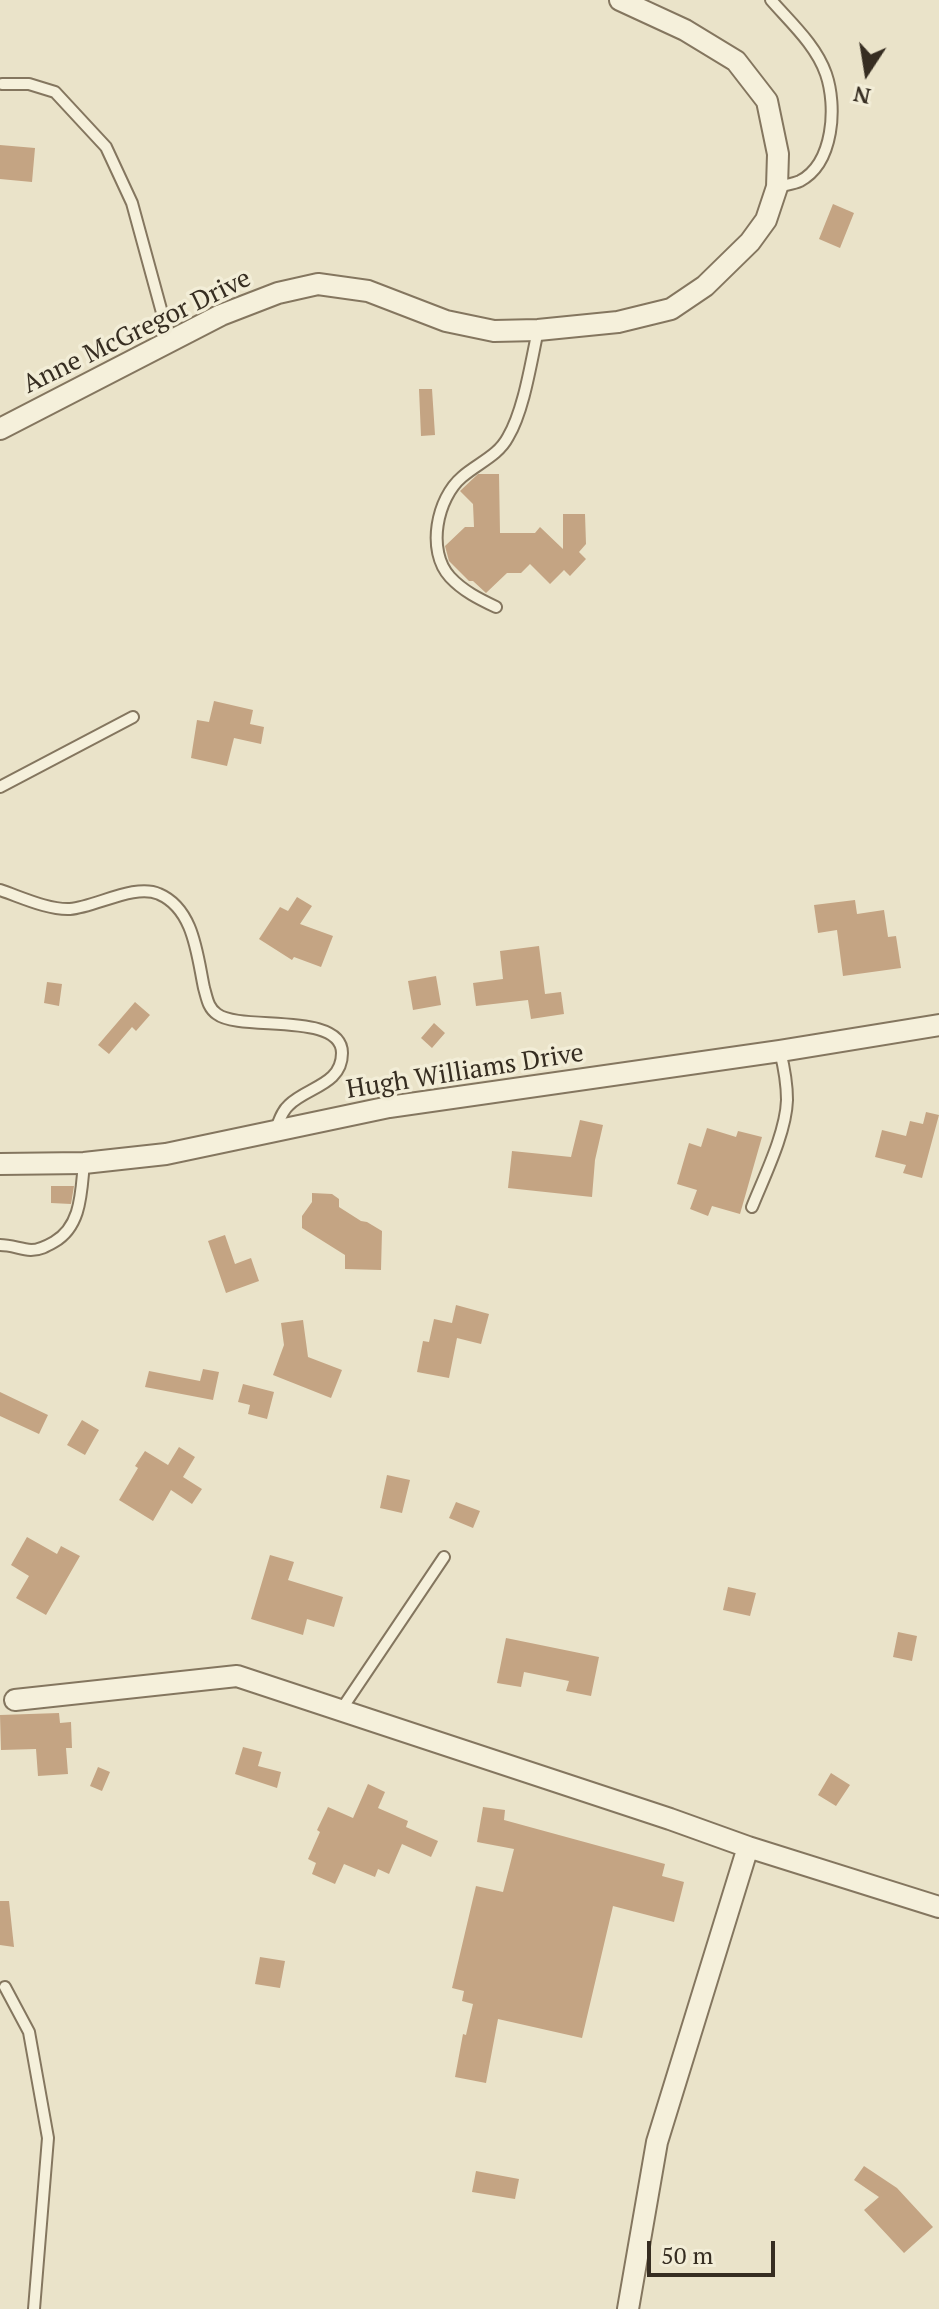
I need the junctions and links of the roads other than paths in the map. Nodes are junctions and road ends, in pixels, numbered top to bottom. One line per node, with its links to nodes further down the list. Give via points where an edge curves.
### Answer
1 (620, 0): 4 (street, Anne McGregor Drive, via 736,61 767,101 778,154)
2 (771, 0): 4 (lane, via 809,43 826,73 832,116 829,139 814,170 800,181)
3 (2, 84): 6 (lane, via 29,84 55,92 106,147 132,203)
4 (777, 187): 5 (street, Anne McGregor Drive, via 766,220 750,242 705,286 671,309 618,322)
5 (538, 330): 6 (street, Anne McGregor Drive, via 494,331 446,321 368,291 318,284 235,309); 8 (lane, via 508,437 497,453 460,478 438,517 437,548 447,574 467,593)
6 (170, 342): 7 (street, Anne McGregor Drive)
7 (0, 429)
8 (496, 607)
9 (133, 717): 10 (lane)
10 (0, 787)
11 (0, 890): 14 (lane, via 70,909 147,890 162,895 182,911 208,1005 217,1015 232,1021 312,1026 337,1039 340,1068 325,1084 290,1103)
12 (939, 1025): 13 (street, Hugh Williams Drive)
13 (780, 1051): 14 (street, Hugh Williams Drive, via 389,1107); 17 (lane, via 787,1104)
14 (275, 1131): 15 (street, Hugh Williams Drive, via 166,1154)
15 (84, 1163): 16 (street, Hugh Williams Drive); 18 (lane, via 78,1208 61,1238 30,1250)
16 (0, 1164)
17 (752, 1207)
18 (0, 1245)
19 (444, 1557): 21 (lane)
20 (15, 1700): 21 (street, via 237,1676)
21 (341, 1710): 22 (street)
22 (748, 1847): 23 (street); 26 (street, via 657,2142)
23 (939, 1907)
24 (5, 1987): 25 (lane, via 29,2032 48,2138)
25 (34, 2309)
26 (628, 2309)

